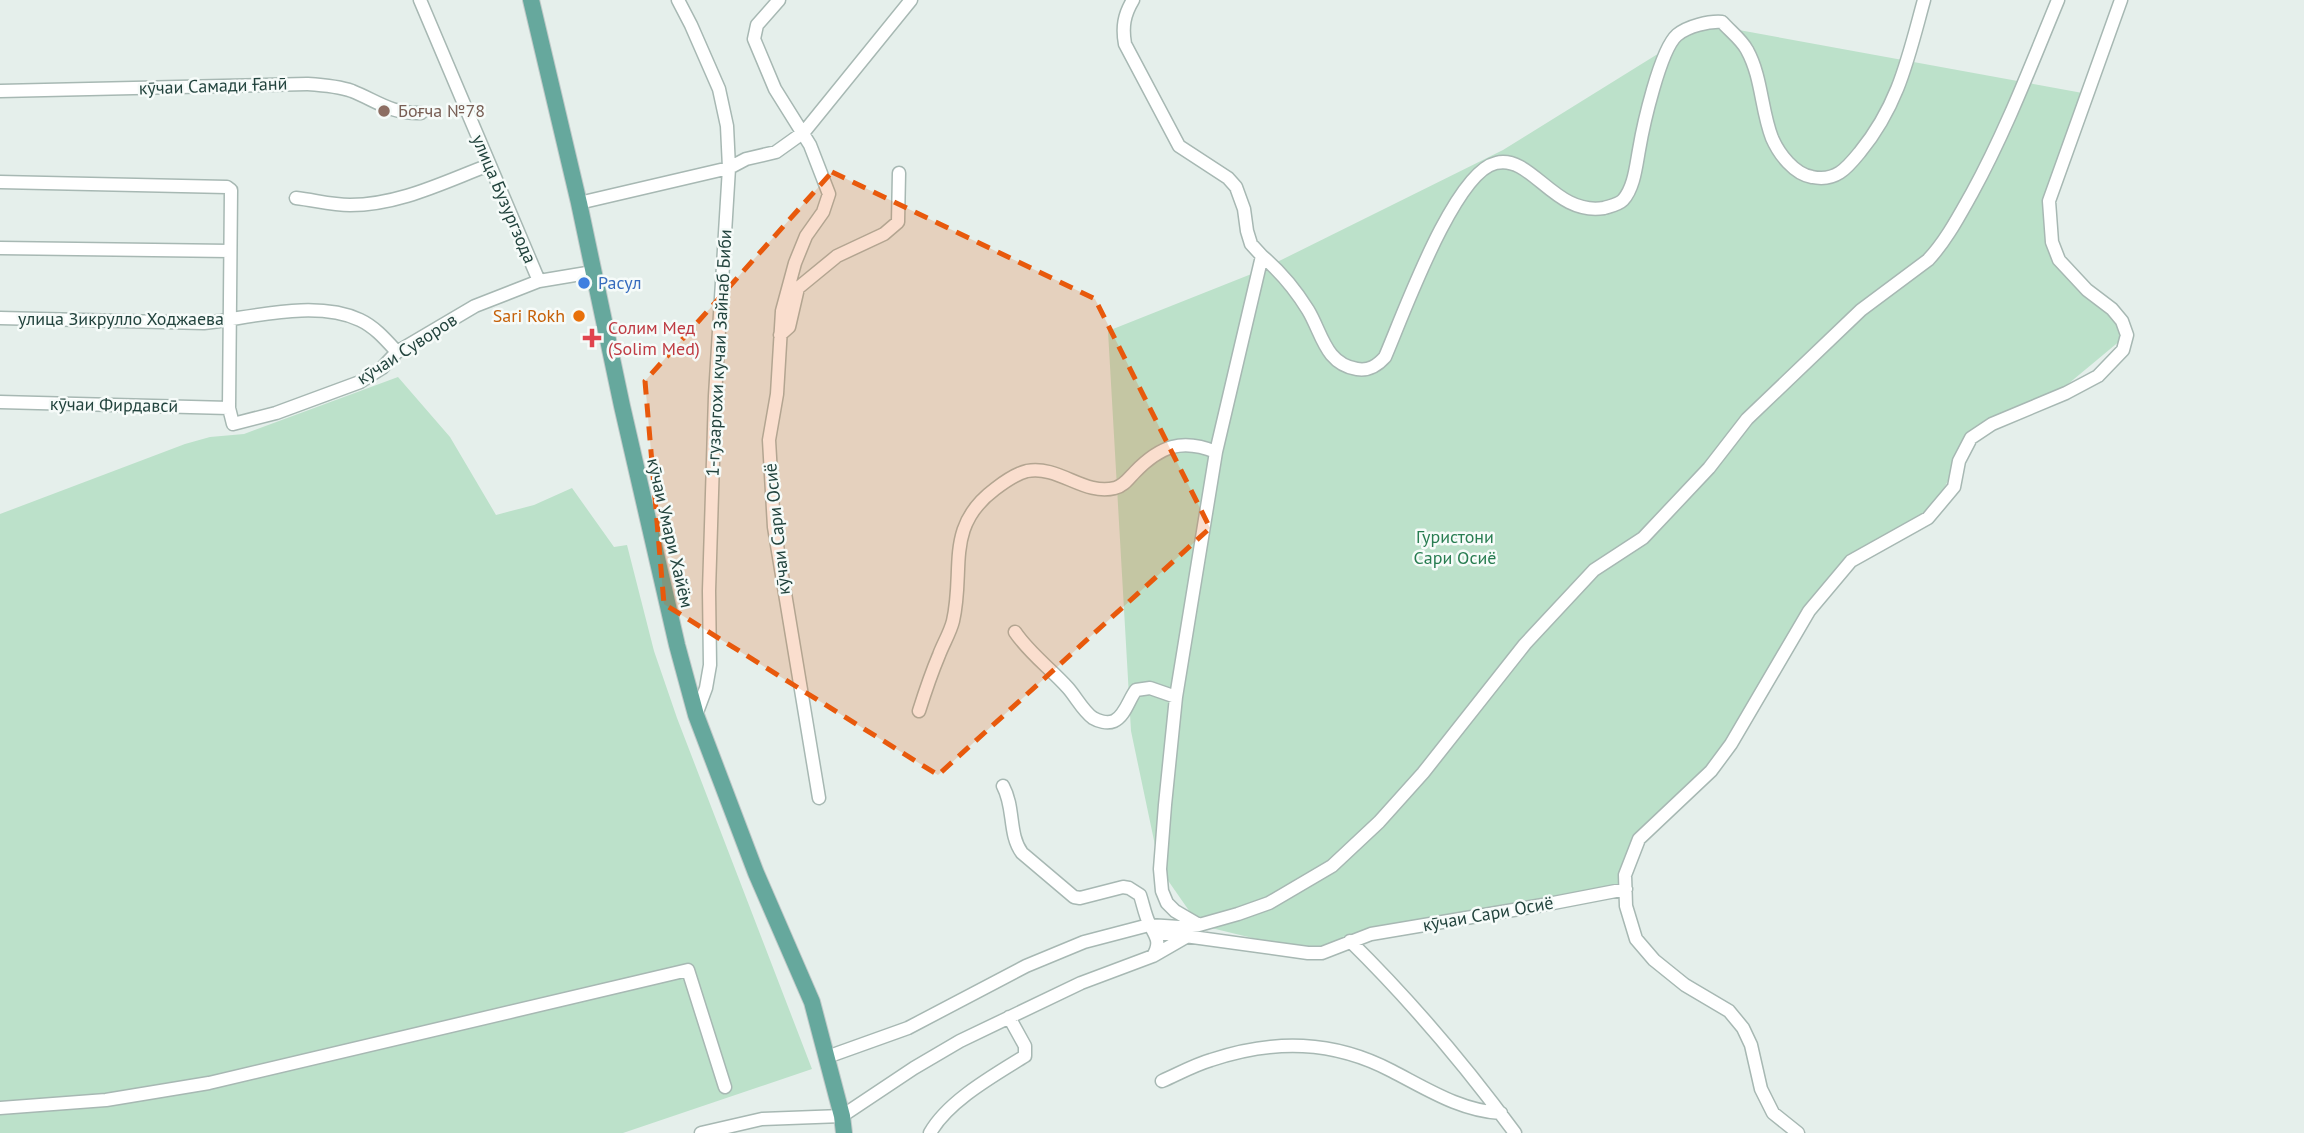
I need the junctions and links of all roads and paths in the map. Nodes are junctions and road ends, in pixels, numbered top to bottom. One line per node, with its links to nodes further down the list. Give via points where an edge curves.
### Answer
1 (420, 0): 13 (street, улица Бузургзода)
2 (531, 0): 18 (main road, кӯчаи Умари Хайём)
3 (678, 0): 14 (street, 1-гузаргохи кучаи Зайнаб Биби, via 719,89)
4 (779, 0): 12 (street, кӯчаи Сари Осиё, via 757,25 754,39 775,89)
5 (911, 0): 12 (street)
6 (1133, 0): 21 (street, via 1124,18 1125,44 1179,146 1236,187 1251,243)
7 (1924, 0): 21 (street, via 1891,107 1844,172 1826,179 1792,168 1772,138 1747,49 1722,22 1708,21 1677,36 1665,57 1625,199 1585,209 1564,201 1506,162 1478,173 1436,238 1385,357 1376,366 1362,370 1334,360 1292,286)
8 (2058, 0): 38 (street, via 1997,147 1937,251 1861,310 1747,419 1709,468 1643,538 1594,570 1525,644 1423,773 1332,866 1269,903)
9 (2121, 0): 37 (street, via 2049,201 2049,221 2059,260 2122,321 2127,335 2123,350 2098,376 1971,438 1959,461 1954,487 1928,518 1851,561 1809,611 1711,771 1639,839 1625,875)
10 (0, 91): 11 (street, кӯчаи Самади Ғанӣ, via 307,84 354,92 398,112)
11 (421, 113)
12 (804, 132): 14 (street, via 776,152); 26 (street, кӯчаи Сари Осиё, via 829,194 795,263)
13 (489, 165): 17 (street, via 382,203 348,205); 23 (street, улица Бузургзода)
14 (729, 168): 18 (street); 34 (street, 1-гузаргохи кучаи Зайнаб Биби, via 715,396 709,665)
15 (899, 173): 26 (street, via 898,222 884,234 837,256 798,288 789,327)
16 (0, 182): 20 (street, via 228,187)
17 (296, 198)
18 (579, 204): 22 (main road, кӯчаи Умари Хайём)
19 (0, 248): 20 (street)
20 (230, 251): 25 (street)
21 (1262, 256): 30 (street)
22 (593, 272): 23 (street, кӯчаи Суворов); 34 (main road, кӯчаи Умари Хайём, via 650,533)
23 (539, 281): 27 (street, кӯчаи Суворов, via 475,306)
24 (0, 318): 25 (street, улица Зикрулло Ходжаева)
25 (229, 320): 27 (street, улица Зикрулло Ходжаева, via 274,312 335,313 359,319); 29 (street)
26 (780, 335): 36 (street, кӯчаи Сари Осиё, via 769,440 774,527)
27 (397, 352): 29 (street, кӯчаи Суворов, via 360,382 276,413 233,424)
28 (0, 402): 29 (street, кӯчаи Фирдавсӣ)
29 (229, 408)
30 (1216, 452): 32 (street); 33 (street, via 1187,444 1161,450 1113,489 1091,488 1053,472 1025,472 981,500 961,534 954,619)
31 (1014, 632): 32 (street, via 1093,718 1113,721 1122,715 1136,690 1143,688)
32 (1176, 697): 38 (street, via 1160,869 1162,891 1175,911)
33 (919, 711)
34 (696, 715): 44 (main road, кӯчаи Умари Хайём, via 756,873 808,992)
35 (1003, 786): 39 (street, via 1022,853 1074,897 1123,887 1135,891)
36 (819, 798)
37 (1626, 889): 41 (street, кӯчаи Сари Осиё); 56 (street, via 1636,939 1685,985 1730,1011 1751,1045 1761,1089 1773,1113)
38 (1199, 925): 39 (street)
39 (1152, 928): 40 (street, кӯчаи Сари Осиё); 42 (street, via 1157,943); 44 (street, кӯчаи Сари Осиё, via 1084,942 1026,966 908,1028)
40 (1185, 937): 41 (street, кӯчаи Сари Осиё, via 1308,953 1322,953); 42 (street)
41 (1350, 941): 48 (street, via 1391,981)
42 (1153, 956): 43 (street)
43 (1009, 1017): 49 (street, via 914,1068); 54 (street, via 1025,1046 1025,1056 960,1100)
44 (828, 1057): 49 (main road, кӯчаи Умари Хайём)
45 (1162, 1081): 48 (street, via 1210,1060 1255,1048 1289,1045 1343,1050 1457,1104)
46 (725, 1087): 47 (street, via 688,970 209,1083 106,1100)
47 (0, 1108)
48 (1501, 1114): 55 (street)
49 (842, 1116): 50 (street); 53 (main road, кӯчаи Умари Хайём)
50 (762, 1119): 51 (street); 52 (street)
51 (701, 1133)
52 (765, 1133)
53 (844, 1133)
54 (930, 1133)
55 (1516, 1133)
56 (1798, 1133)

